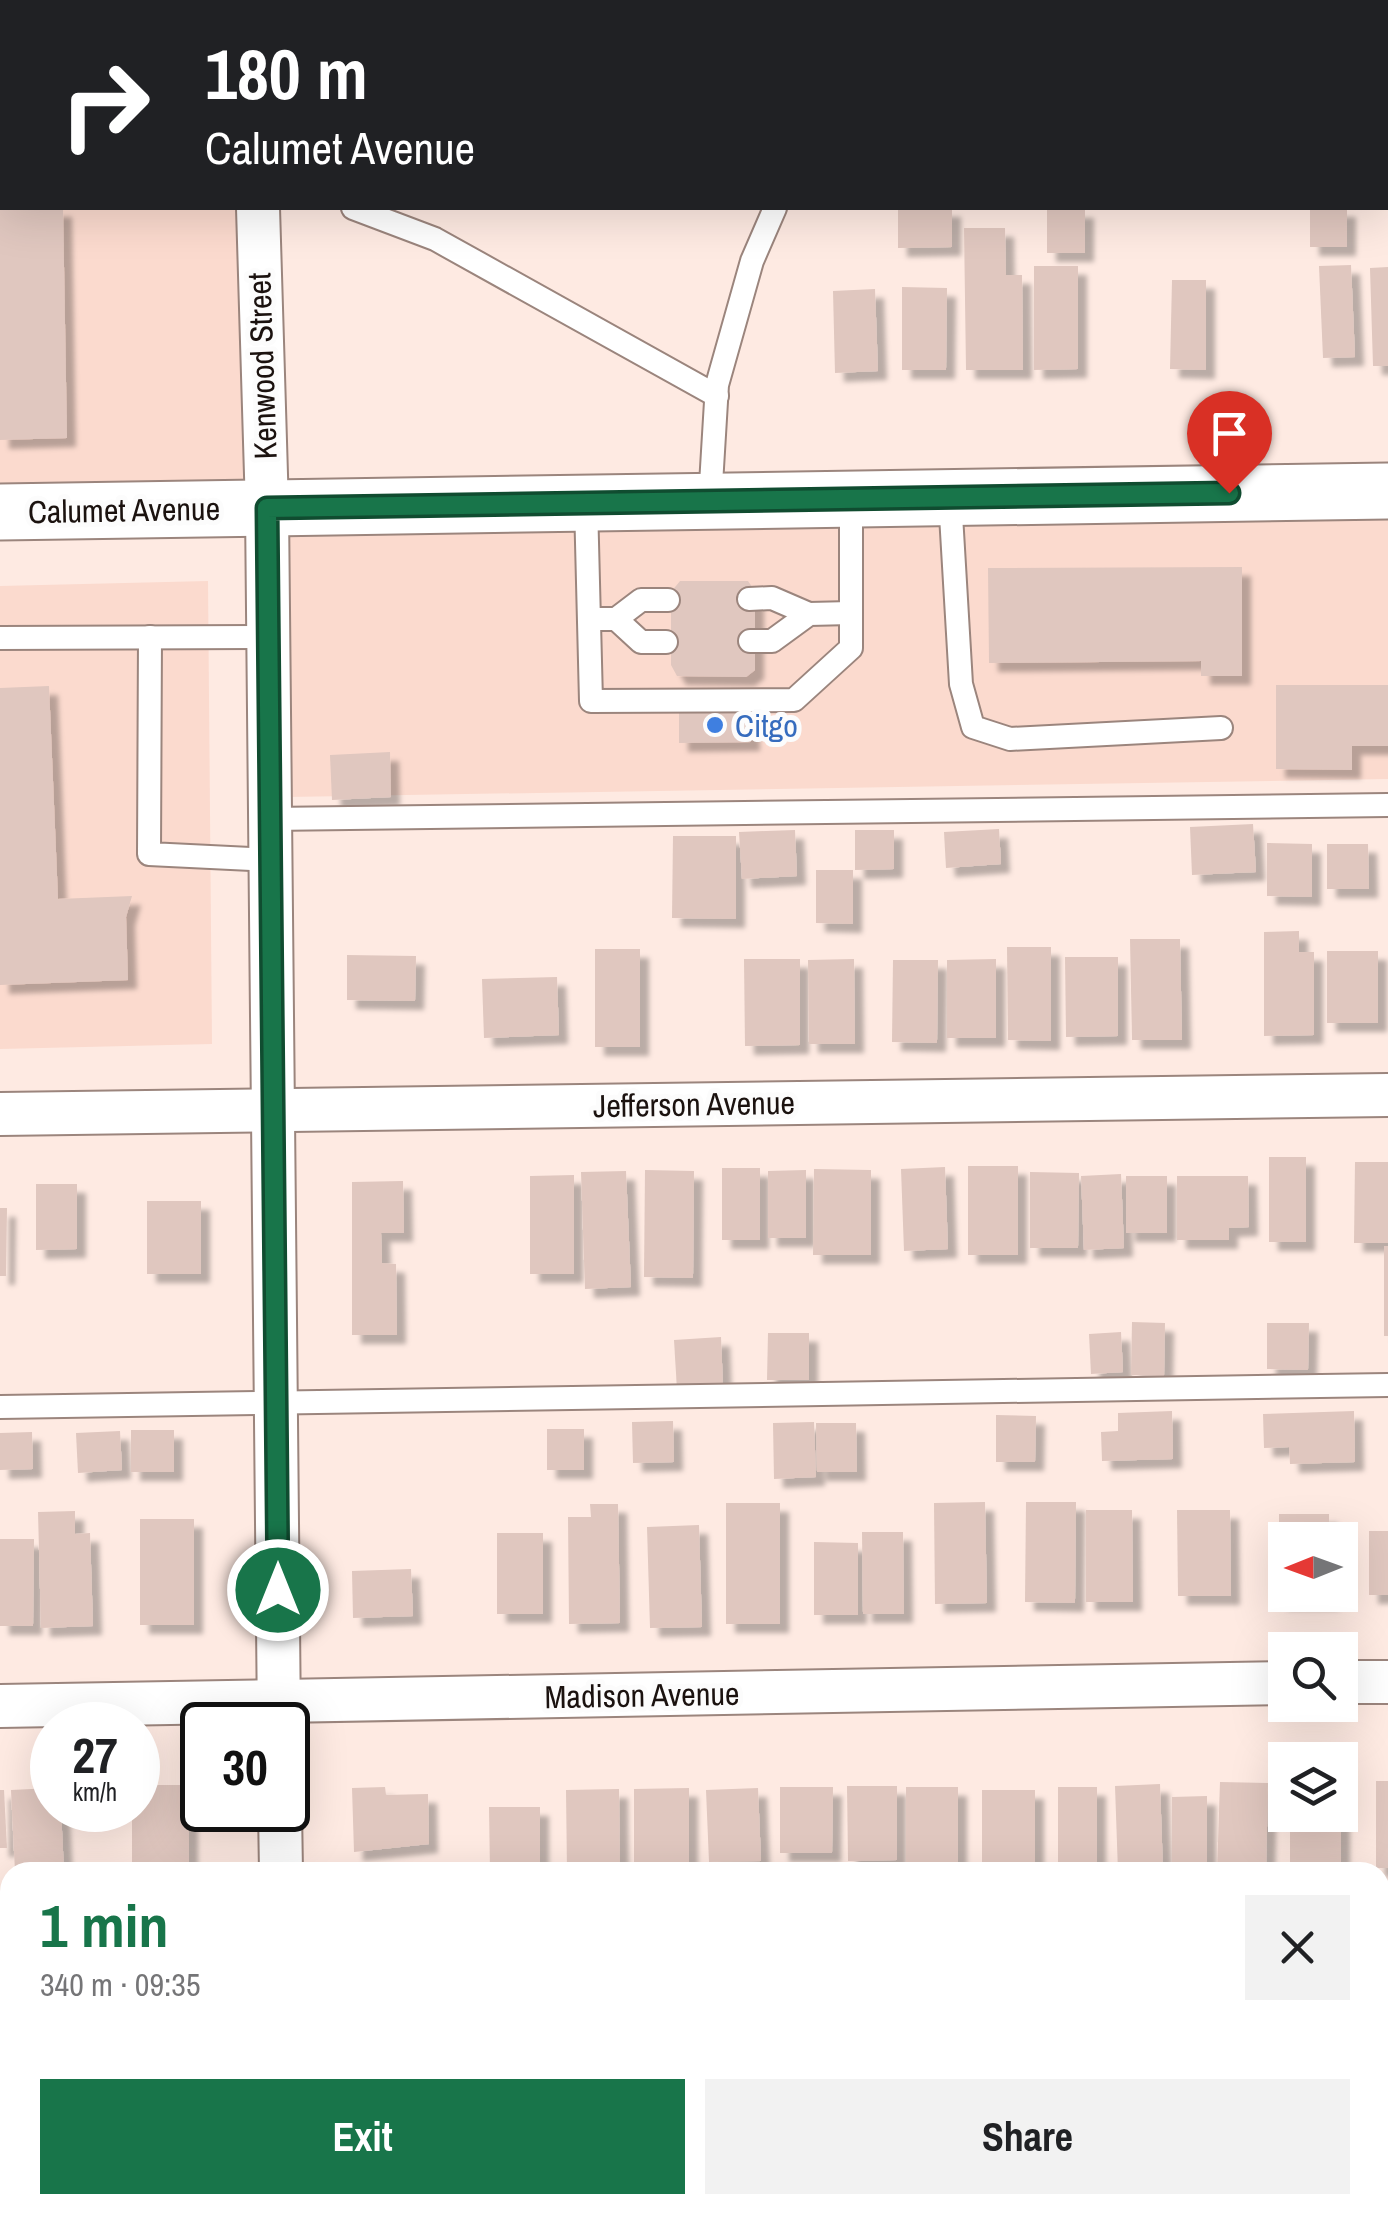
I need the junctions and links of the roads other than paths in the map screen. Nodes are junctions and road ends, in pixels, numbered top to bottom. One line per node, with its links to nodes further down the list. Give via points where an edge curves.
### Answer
1 (258, 210): 10 (street, Kenwood Street)
2 (357, 210): 4 (lane, via 436,239)
3 (774, 210): 4 (lane, via 752,262)
4 (717, 396): 8 (lane)
5 (1388, 491): 6 (main road, Calumet Avenue)
6 (950, 498): 7 (main road, Calumet Avenue); 23 (lane, via 961,684 973,727 1010,739)
7 (852, 499): 8 (main road, Calumet Avenue); 14 (lane)
8 (710, 501): 9 (main road, Calumet Avenue)
9 (586, 503): 10 (main road, Calumet Avenue); 16 (lane)
10 (267, 508): 11 (main road, Calumet Avenue); 18 (street, Kenwood Street)
11 (0, 512)
12 (749, 598): 15 (lane, via 772,598)
13 (668, 600): 17 (lane, via 641,600)
14 (852, 612): 15 (lane); 16 (lane, via 852,648 794,700 591,701)
15 (809, 614): 21 (lane, via 772,641)
16 (589, 619): 17 (lane)
17 (616, 619): 22 (lane, via 640,642)
18 (268, 636): 19 (lane); 25 (street, Kenwood Street)
19 (150, 637): 20 (lane); 25 (lane, via 149,854)
20 (0, 638)
21 (750, 641)
22 (666, 642)
23 (1221, 728)
24 (1388, 805): 25 (lane)
25 (270, 840): 27 (street, Kenwood Street)
26 (1388, 1094): 27 (street, Jefferson Avenue)
27 (274, 1110): 28 (street, Jefferson Avenue); 30 (street, Kenwood Street)
28 (0, 1114)
29 (1388, 1385): 30 (lane)
30 (277, 1404): 31 (lane); 35 (street, Kenwood Street)
31 (0, 1407)
32 (1358, 1682): 33 (street)
33 (1388, 1682)
34 (1268, 1684): 38 (street, Madison Avenue)
35 (279, 1702)
36 (0, 1706): 37 (street, Madison Avenue)
37 (180, 1711)
38 (310, 1712)
39 (280, 1832): 40 (street)
40 (281, 1862)

